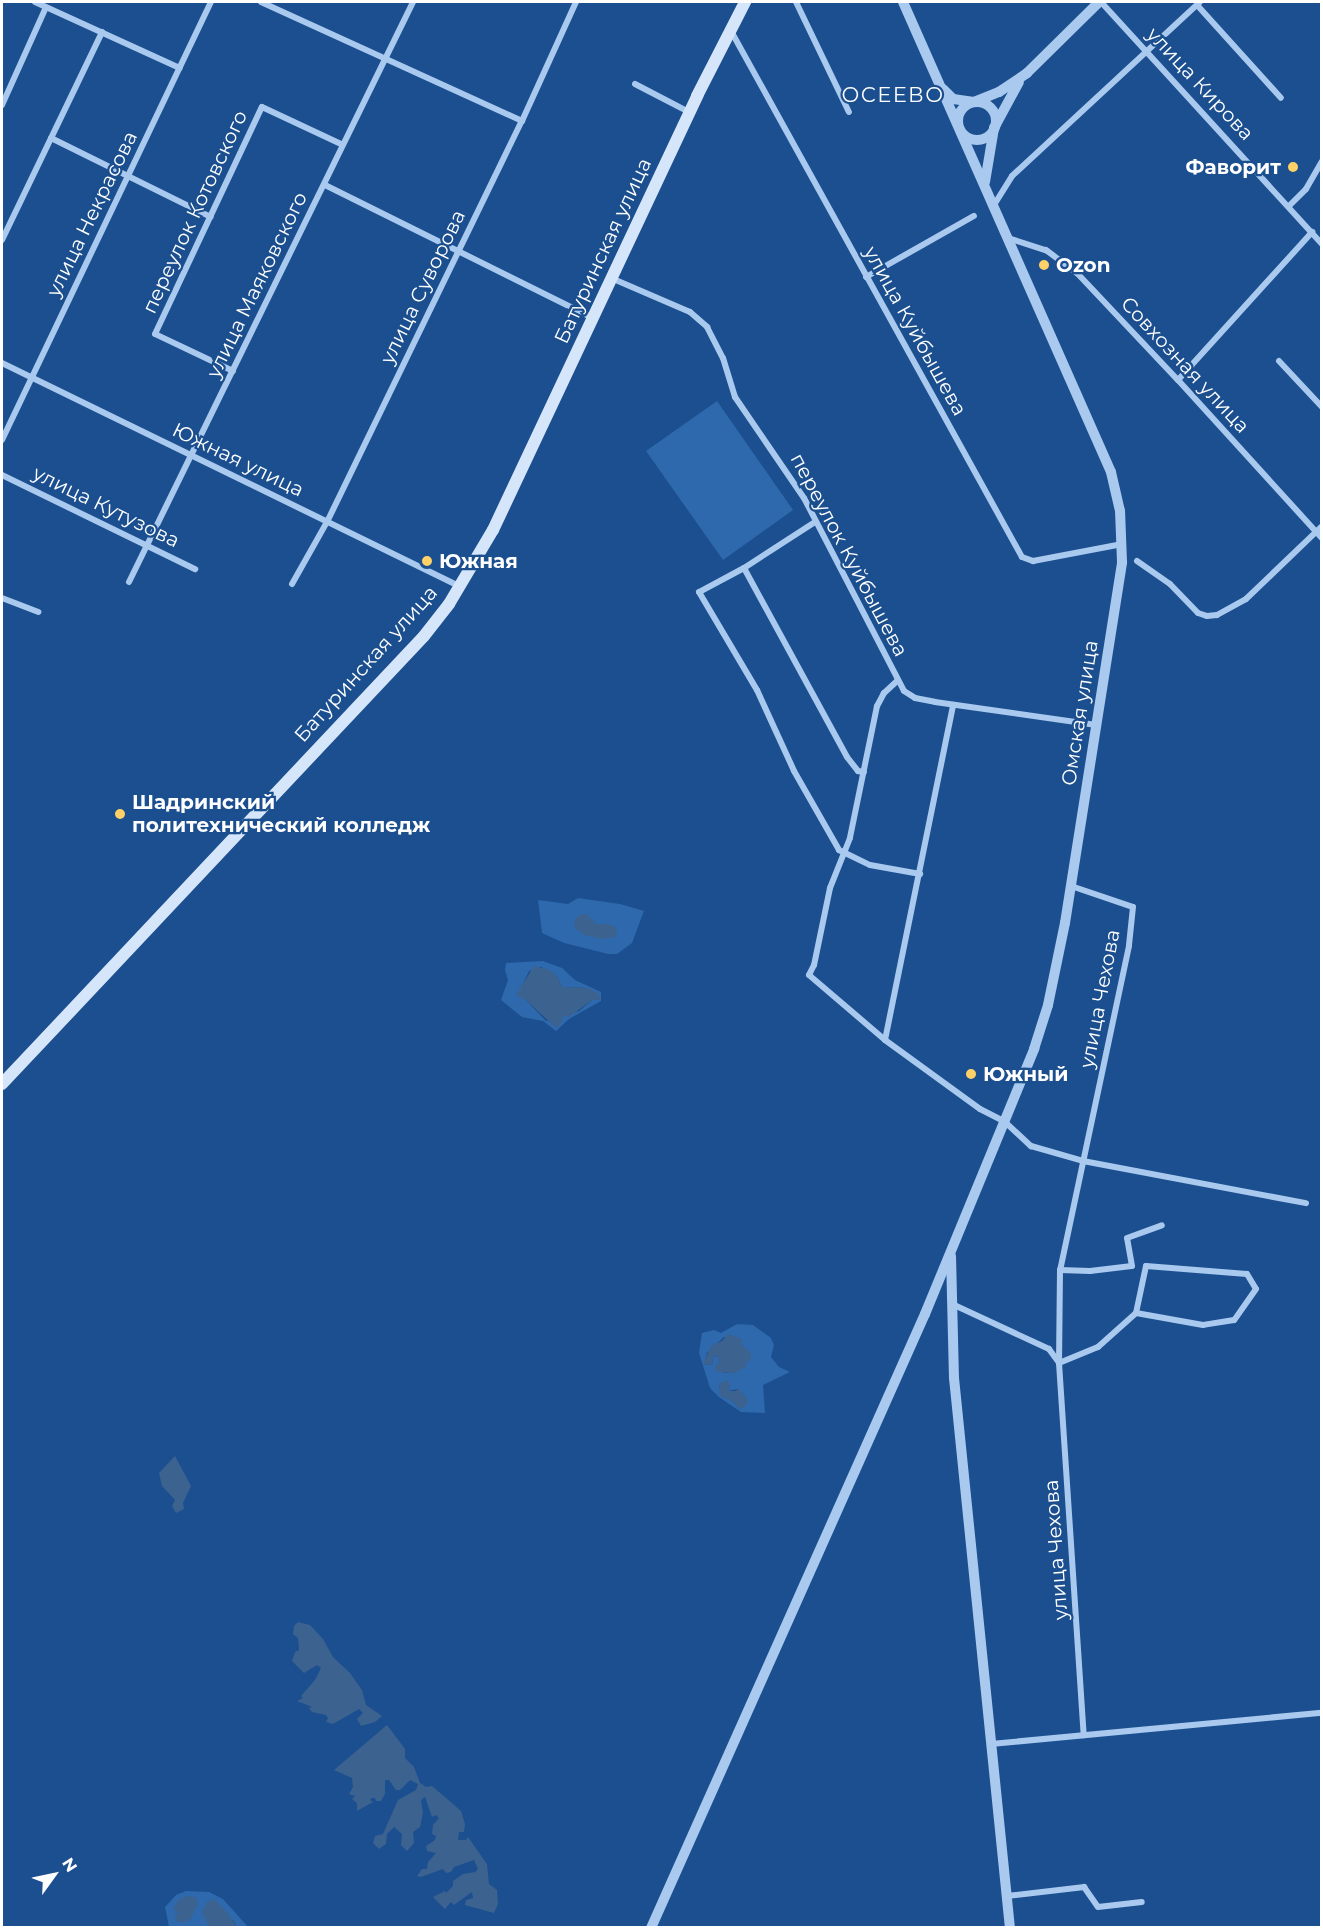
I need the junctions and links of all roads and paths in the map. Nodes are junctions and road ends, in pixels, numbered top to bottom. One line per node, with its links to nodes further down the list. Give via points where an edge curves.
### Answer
1 (35, 2): 11 (street)
2 (211, 2): 16 (street, улица Некрасова)
3 (261, 2): 15 (street)
4 (413, 2): 15 (street, улица Маяковского)
5 (576, 2): 25 (street, улица Суворова)
6 (745, 2): 12 (main road, Батуринская улица)
7 (795, 2): 24 (street)
8 (903, 2): 19 (street, Омская улица)
9 (1100, 2): 14 (street, улица Кирова); 17 (street)
10 (1198, 3): 14 (street); 20 (street)
11 (46, 7): 13 (street); 22 (street)
12 (730, 30): 23 (main road, Батуринская улица); 43 (street, улица Куйбышева)
13 (102, 32): 16 (street); 28 (street)
14 (1147, 51): 34 (street, via 1012,176); 35 (street, улица Кирова)
15 (385, 57): 25 (street); 29 (street, улица Маяковского)
16 (180, 68): 31 (street, улица Некрасова)
17 (1027, 73): 21 (street, via 999,92); 26 (street)
18 (635, 84): 23 (street)
19 (940, 85): 21 (street, via 953,99); 27 (street, Омская улица)
20 (1281, 98)
21 (974, 102): 26 (street, via 992,109 996,118); 27 (street, via 961,111)
22 (2, 105)
23 (689, 112): 44 (main road, Батуринская улица)
24 (849, 112)
25 (522, 121): 42 (street, улица Суворова)
26 (994, 128): 27 (street, via 979,139 969,138); 33 (street)
27 (960, 129): 33 (street, Омская улица)
28 (51, 138): 31 (street); 40 (street)
29 (343, 144): 32 (street, улица Маяковского); 37 (street, переулок Котовского, via 262,107)
30 (1322, 161): 35 (street, via 1306,189)
31 (129, 176): 37 (street); 49 (street, улица Некрасова)
32 (325, 185): 42 (street); 48 (street, улица Маяковского)
33 (985, 185): 34 (street, Омская улица)
34 (994, 205): 39 (street, Омская улица)
35 (1289, 206): 38 (street, улица Кирова)
36 (974, 216): 43 (street)
37 (211, 217): 48 (street, переулок Котовского, via 155,333)
38 (1312, 232): 41 (street, улица Кирова); 50 (street)
39 (1008, 238): 50 (street, Совхозная улица, via 1032,244 1063,262); 60 (street, Омская улица, via 1111,472 1120,511)
40 (2, 240)
41 (1322, 244)
42 (458, 253): 45 (street); 55 (street, улица Суворова)
43 (866, 277): 60 (street, улица Куйбышева, via 1022,557 1033,561)
44 (611, 278): 45 (main road, Батуринская улица); 56 (street, переулок Куйбышева, via 690,312 707,327 723,358 735,397 785,467)
45 (593, 318): 67 (main road, Батуринская улица, via 493,530)
46 (1279, 361): 51 (street)
47 (2, 363): 49 (street, Южная улица)
48 (233, 371): 53 (street, улица Маяковского)
49 (32, 378): 52 (street, улица Некрасова); 53 (street, Южная улица)
50 (1178, 380): 58 (street, Совхозная улица)
51 (1322, 407)
52 (2, 440)
53 (191, 455): 55 (street, Южная улица); 61 (street, улица Маяковского)
54 (2, 475): 61 (street, улица Кутузова)
55 (327, 522): 66 (street, улица Суворова); 67 (street, Южная улица)
56 (814, 522): 63 (street); 70 (street, переулок Куйбышева, via 887,654)
57 (1322, 526): 58 (street)
58 (1316, 531): 59 (street, Совхозная улица); 62 (street, via 1246,599 1217,615 1198,613 1170,584)
59 (1322, 538)
60 (1122, 544): 72 (street, Омская улица)
61 (148, 545): 64 (street, улица Кутузова); 65 (street, улица Маяковского)
62 (1137, 561)
63 (744, 568): 73 (street, via 847,757 858,771); 74 (street, via 699,592 757,690 819,819)
64 (195, 569)
65 (129, 582)
66 (292, 584)
67 (460, 587): 78 (main road, Батуринская улица, via 424,636)
68 (2, 598): 69 (street)
69 (38, 612)
70 (897, 681): 71 (street, переулок Куйбышева, via 904,692 915,698); 73 (street, via 877,706)
71 (953, 705): 72 (street, переулок Куйбышева); 75 (street)
72 (1096, 725): 76 (street, Омская улица)
73 (864, 772): 74 (street)
74 (845, 854): 75 (street, via 870,865); 77 (street, via 830,888 809,975)
75 (920, 874): 77 (street)
76 (1071, 886): 79 (street, Омская улица, via 1048,1005); 80 (street, улица Чехова, via 1133,907 1129,946)
77 (885, 1040): 79 (street, via 973,1104)
78 (2, 1084)
79 (1004, 1121): 80 (street, via 1031,1146); 83 (street, Омская улица)
80 (1083, 1161): 81 (street); 84 (street, улица Чехова)
81 (1306, 1203)
82 (1162, 1225): 84 (street, via 1127,1238 1132,1266)
83 (951, 1253): 85 (street); 93 (street, Омская улица)
84 (1060, 1270): 87 (street, улица Чехова)
85 (952, 1304): 87 (street, via 1049,1349); 90 (street, via 954,1378)
86 (1136, 1313): 86 (street, via 1146,1266 1247,1274 1256,1289 1233,1320 1203,1325); 87 (street, via 1098,1347)
87 (1059, 1363): 89 (street, улица Чехова)
88 (1322, 1713): 89 (street)
89 (1084, 1735): 90 (street)
90 (990, 1744): 91 (street)
91 (1007, 1896): 92 (street, via 1084,1887 1098,1907); 94 (street)
92 (1142, 1902)
93 (651, 1928)
94 (1010, 1928)

